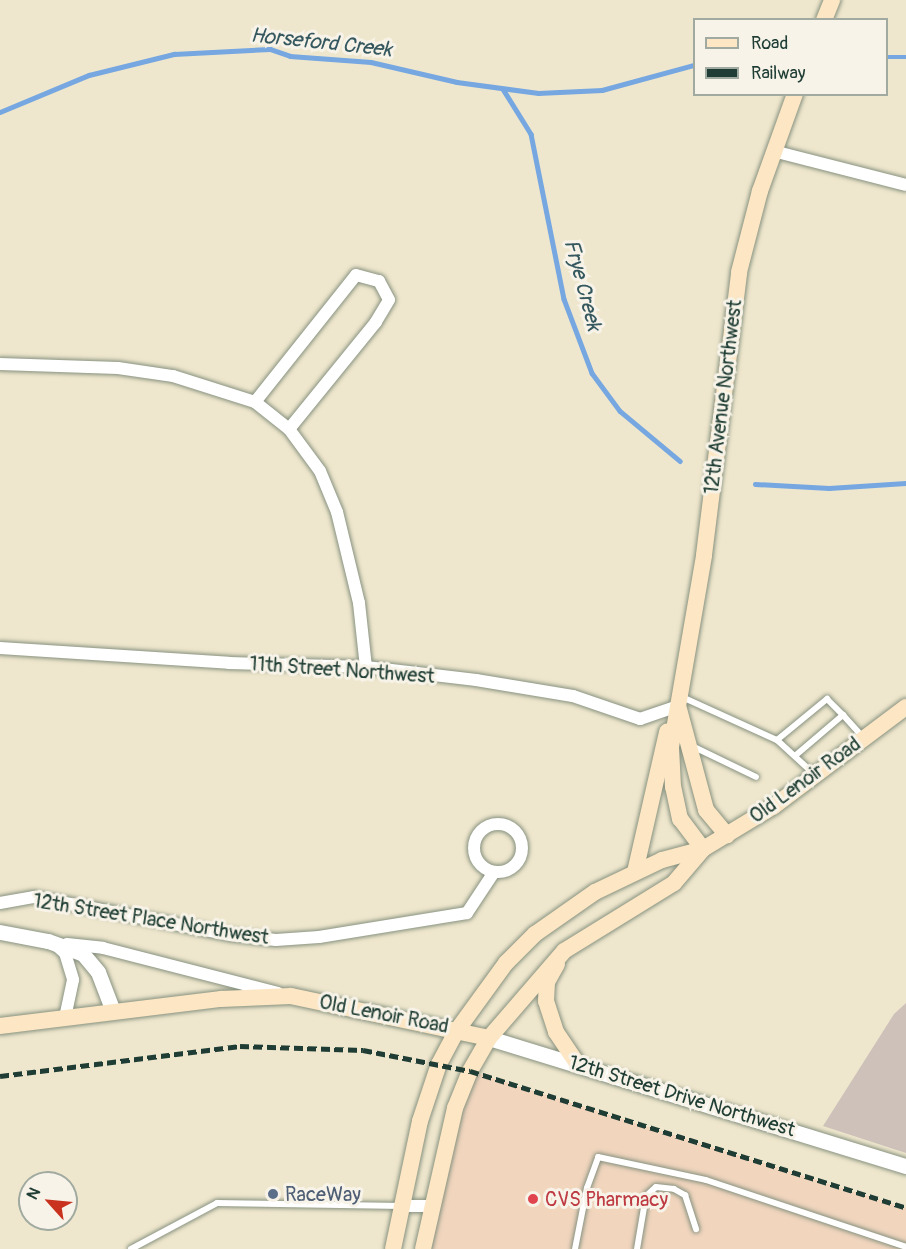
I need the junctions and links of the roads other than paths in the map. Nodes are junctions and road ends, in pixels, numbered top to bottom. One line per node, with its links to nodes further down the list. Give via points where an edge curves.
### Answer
1 (832, 0): 2 (main road)
2 (825, 18)
3 (794, 96): 4 (main road, 12th Avenue Northwest)
4 (773, 151): 5 (street); 11 (main road, 12th Avenue Northwest, via 739,272 704,555)
5 (906, 185)
6 (0, 364): 7 (street, via 118,368 173,376)
7 (255, 402): 8 (street); 8 (street, via 356,275 379,281 389,300 376,322)
8 (289, 429): 10 (street, via 320,471 337,512 359,603)
9 (0, 648): 10 (street, 11th Street Northwest)
10 (366, 668): 11 (street, 11th Street Northwest, via 546,689 640,719)
11 (678, 701): 15 (lane); 16 (main road, 12th Avenue Northwest); 21 (main road, 12th Avenue Northwest, via 671,747 673,787 680,819); 23 (main road, 12th Avenue Northwest, via 662,744)
12 (906, 707): 14 (main road, Old Lenoir Road)
13 (843, 715): 14 (lane); 15 (lane, via 827,699); 17 (lane)
14 (863, 737): 18 (main road, Old Lenoir Road)
15 (777, 740): 17 (lane)
16 (689, 744): 19 (lane); 20 (main road, 12th Avenue Northwest, via 706,810)
17 (796, 755): 18 (lane)
18 (816, 775): 20 (main road, Old Lenoir Road)
19 (756, 777)
20 (727, 835): 21 (main road, Old Lenoir Road)
21 (703, 849): 23 (main road, Old Lenoir Road); 27 (main road, Old Lenoir Road, via 674,883)
22 (494, 872): 22 (street, 12th Street Place Northwest, via 516,864 522,850 518,835 498,824 478,835 474,850 480,864); 24 (street, 12th Street Place Northwest, via 467,913 308,938 276,940 231,935 34,897)
23 (635, 872): 32 (main road, Old Lenoir Road, via 595,892 535,934 506,963)
24 (0, 903)
25 (0, 932): 26 (street)
26 (48, 941): 28 (street, via 102,948); 29 (street, via 92,961); 30 (street, via 65,953 71,967 72,991)
27 (564, 951): 33 (main road, Old Lenoir Road); 34 (main road, via 547,982 546,1001 556,1032)
28 (291, 996): 29 (main road, Old Lenoir Road); 32 (main road, Old Lenoir Road)
29 (113, 1011): 30 (main road, Old Lenoir Road)
30 (64, 1017): 31 (main road, Old Lenoir Road)
31 (0, 1026)
32 (458, 1029): 33 (main road, 12th Street Drive Northwest); 36 (main road, via 439,1064 420,1121)
33 (489, 1038): 34 (street, 12th Street Drive Northwest); 37 (main road, Old Lenoir Road, via 455,1108)
34 (578, 1063): 35 (street, 12th Street Drive Northwest)
35 (906, 1166)
36 (402, 1206): 37 (street); 40 (lane, via 217,1203); 41 (main road)
37 (433, 1206): 42 (main road, Old Lenoir Road)
38 (696, 1229): 44 (lane, via 685,1195 656,1187 646,1196)
39 (906, 1247): 43 (lane, via 706,1180 598,1157 587,1188)
40 (131, 1249)
41 (393, 1249)
42 (423, 1249)
43 (575, 1249)
44 (637, 1249)

